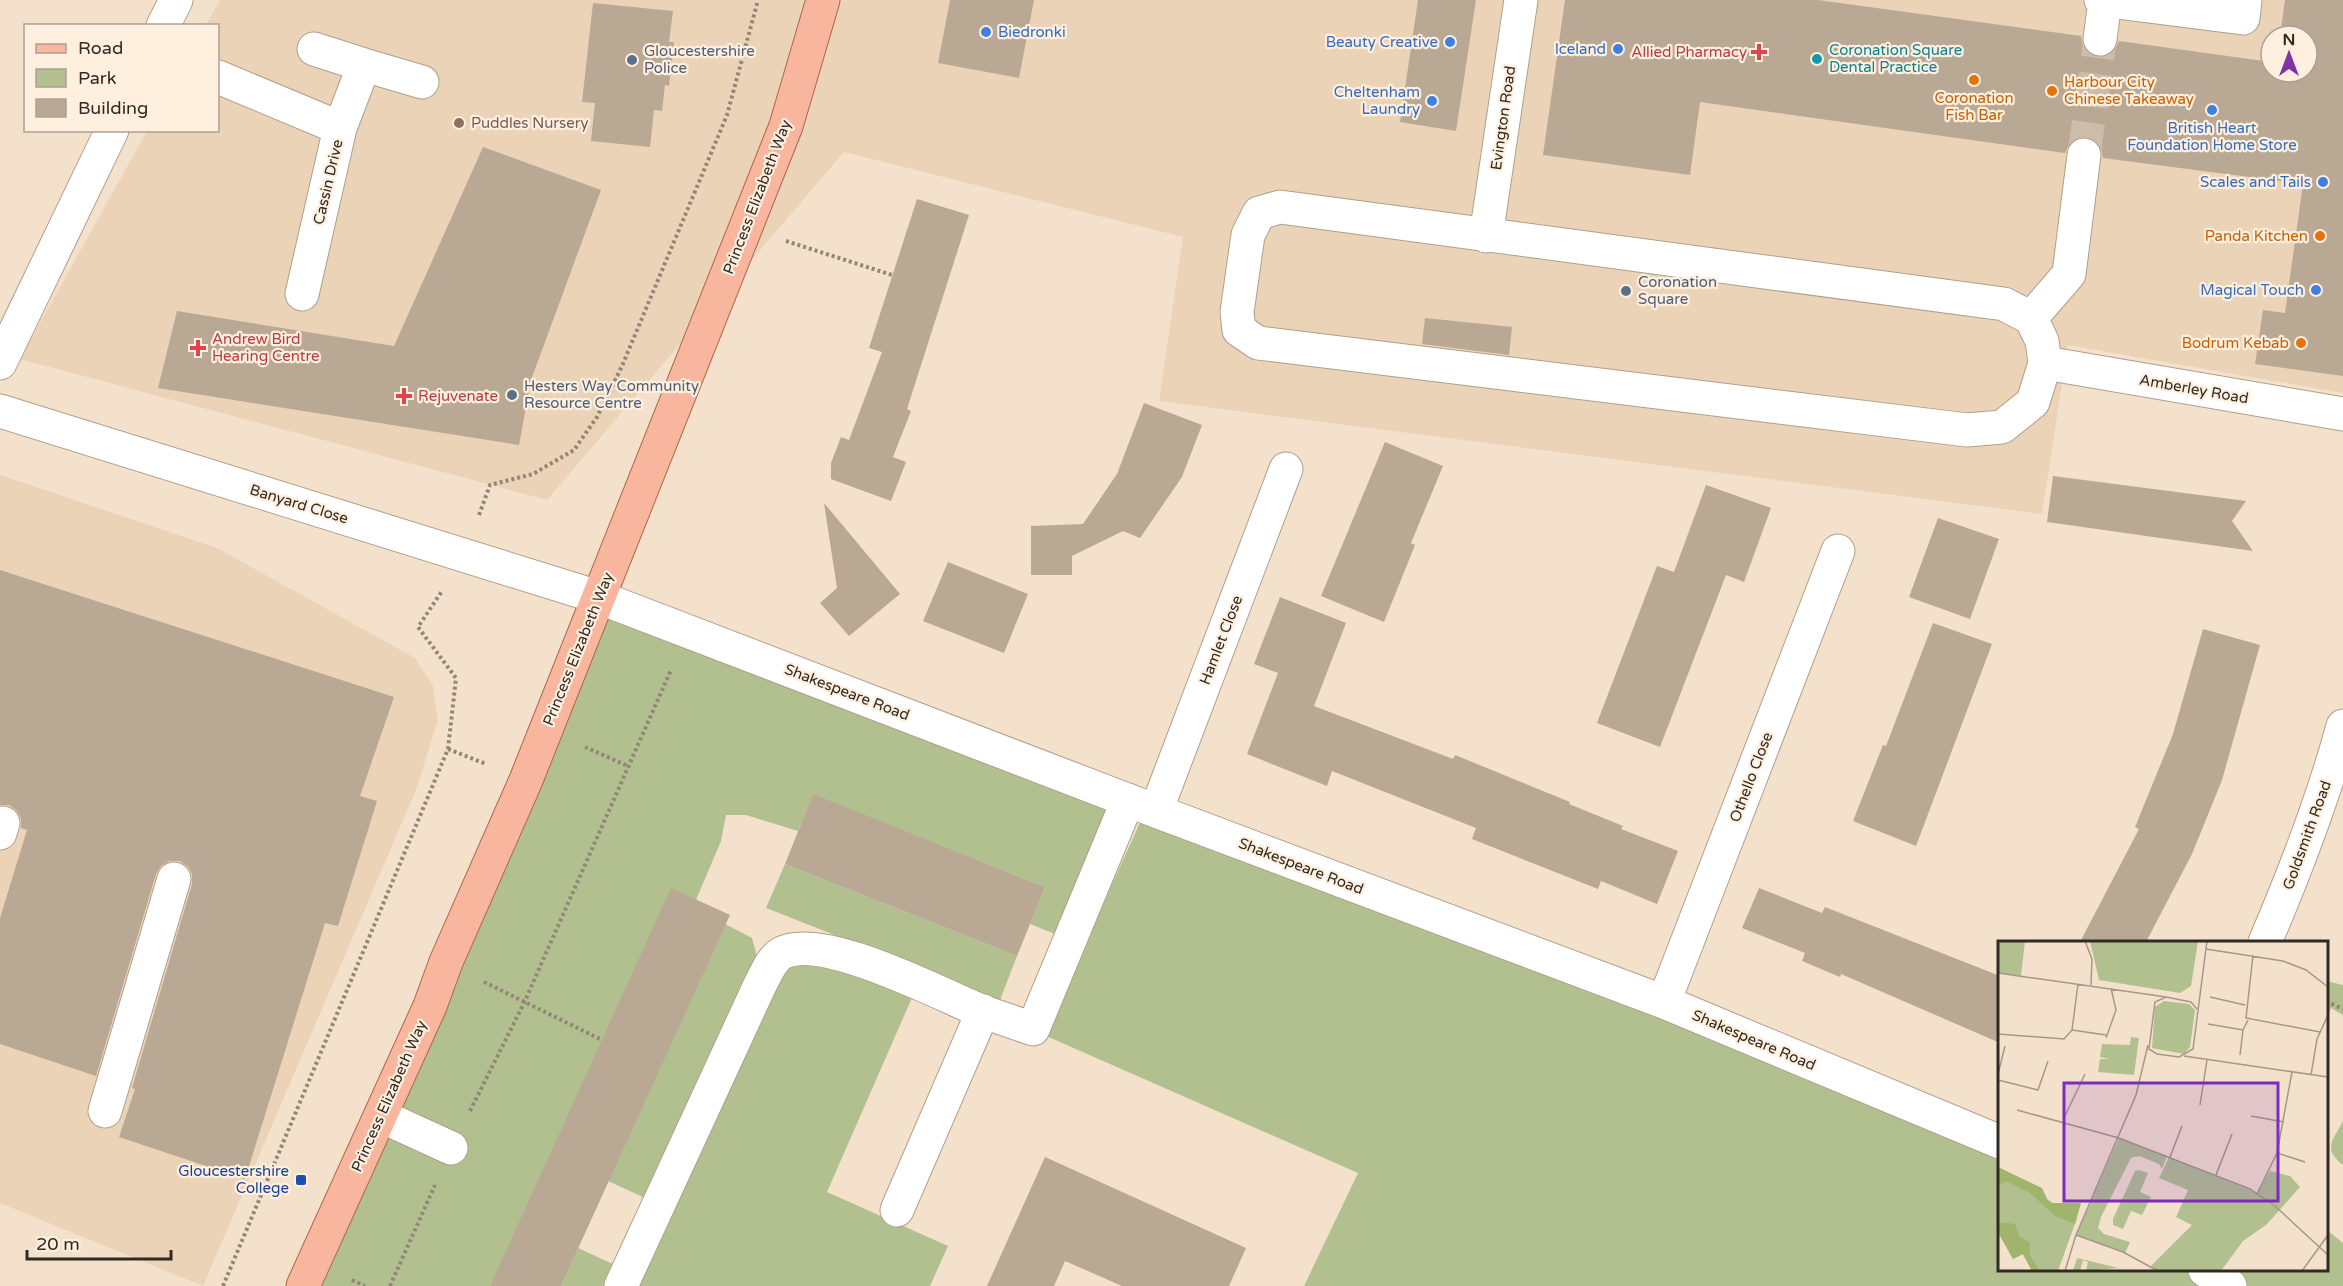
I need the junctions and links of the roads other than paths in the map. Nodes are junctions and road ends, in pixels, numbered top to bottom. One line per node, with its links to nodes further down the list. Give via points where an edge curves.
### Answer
1 (176, 0): 7 (street)
2 (823, 0): 25 (main road, Princess Elizabeth Way, via 786,126)
3 (1521, 0): 16 (street, Evington Road)
4 (2101, 0): 6 (street)
5 (2245, 0): 6 (street, via 2243,18)
6 (2105, 1): 8 (street)
7 (164, 24)
8 (2100, 39)
9 (314, 49): 10 (street)
10 (364, 65): 12 (street); 13 (street)
11 (219, 77): 13 (street, Cassin Drive)
12 (423, 82)
13 (340, 128): 17 (street, Cassin Drive)
14 (111, 132): 19 (street)
15 (2084, 155): 18 (street, via 2069,274)
16 (1486, 236): 18 (street, via 2004,304); 20 (street, via 1281,207 1259,213 1248,235 1237,312 1239,330 1258,343 1967,430 2002,427 2033,402)
17 (302, 294)
18 (2031, 318): 20 (street, via 2042,341)
19 (0, 363)
20 (2045, 363): 22 (street, Amberley Road)
21 (0, 411): 25 (street, Banyard Close)
22 (2343, 414)
23 (1286, 469): 28 (street, Hamlet Close)
24 (1838, 551): 31 (street, Othello Close)
25 (598, 597): 28 (street, Shakespeare Road); 34 (main road, Princess Elizabeth Way, via 526,780)
26 (2343, 726): 27 (street, Goldsmith Road)
27 (2338, 766): 30 (street, Goldsmith Road)
28 (1142, 806): 31 (street, Shakespeare Road); 32 (street, Hamlet Close, via 1033,1029)
29 (174, 879): 33 (street)
30 (2265, 941)
31 (1664, 1002): 35 (street, Shakespeare Road)
32 (982, 1011): 37 (street); 40 (street, via 849,956 817,949 782,953 759,987)
33 (105, 1111)
34 (381, 1116): 36 (street); 39 (main road, Princess Elizabeth Way)
35 (1998, 1141)
36 (451, 1148)
37 (897, 1210)
38 (2208, 1271): 41 (street)
39 (303, 1286)
40 (621, 1286)
41 (2230, 1286)

